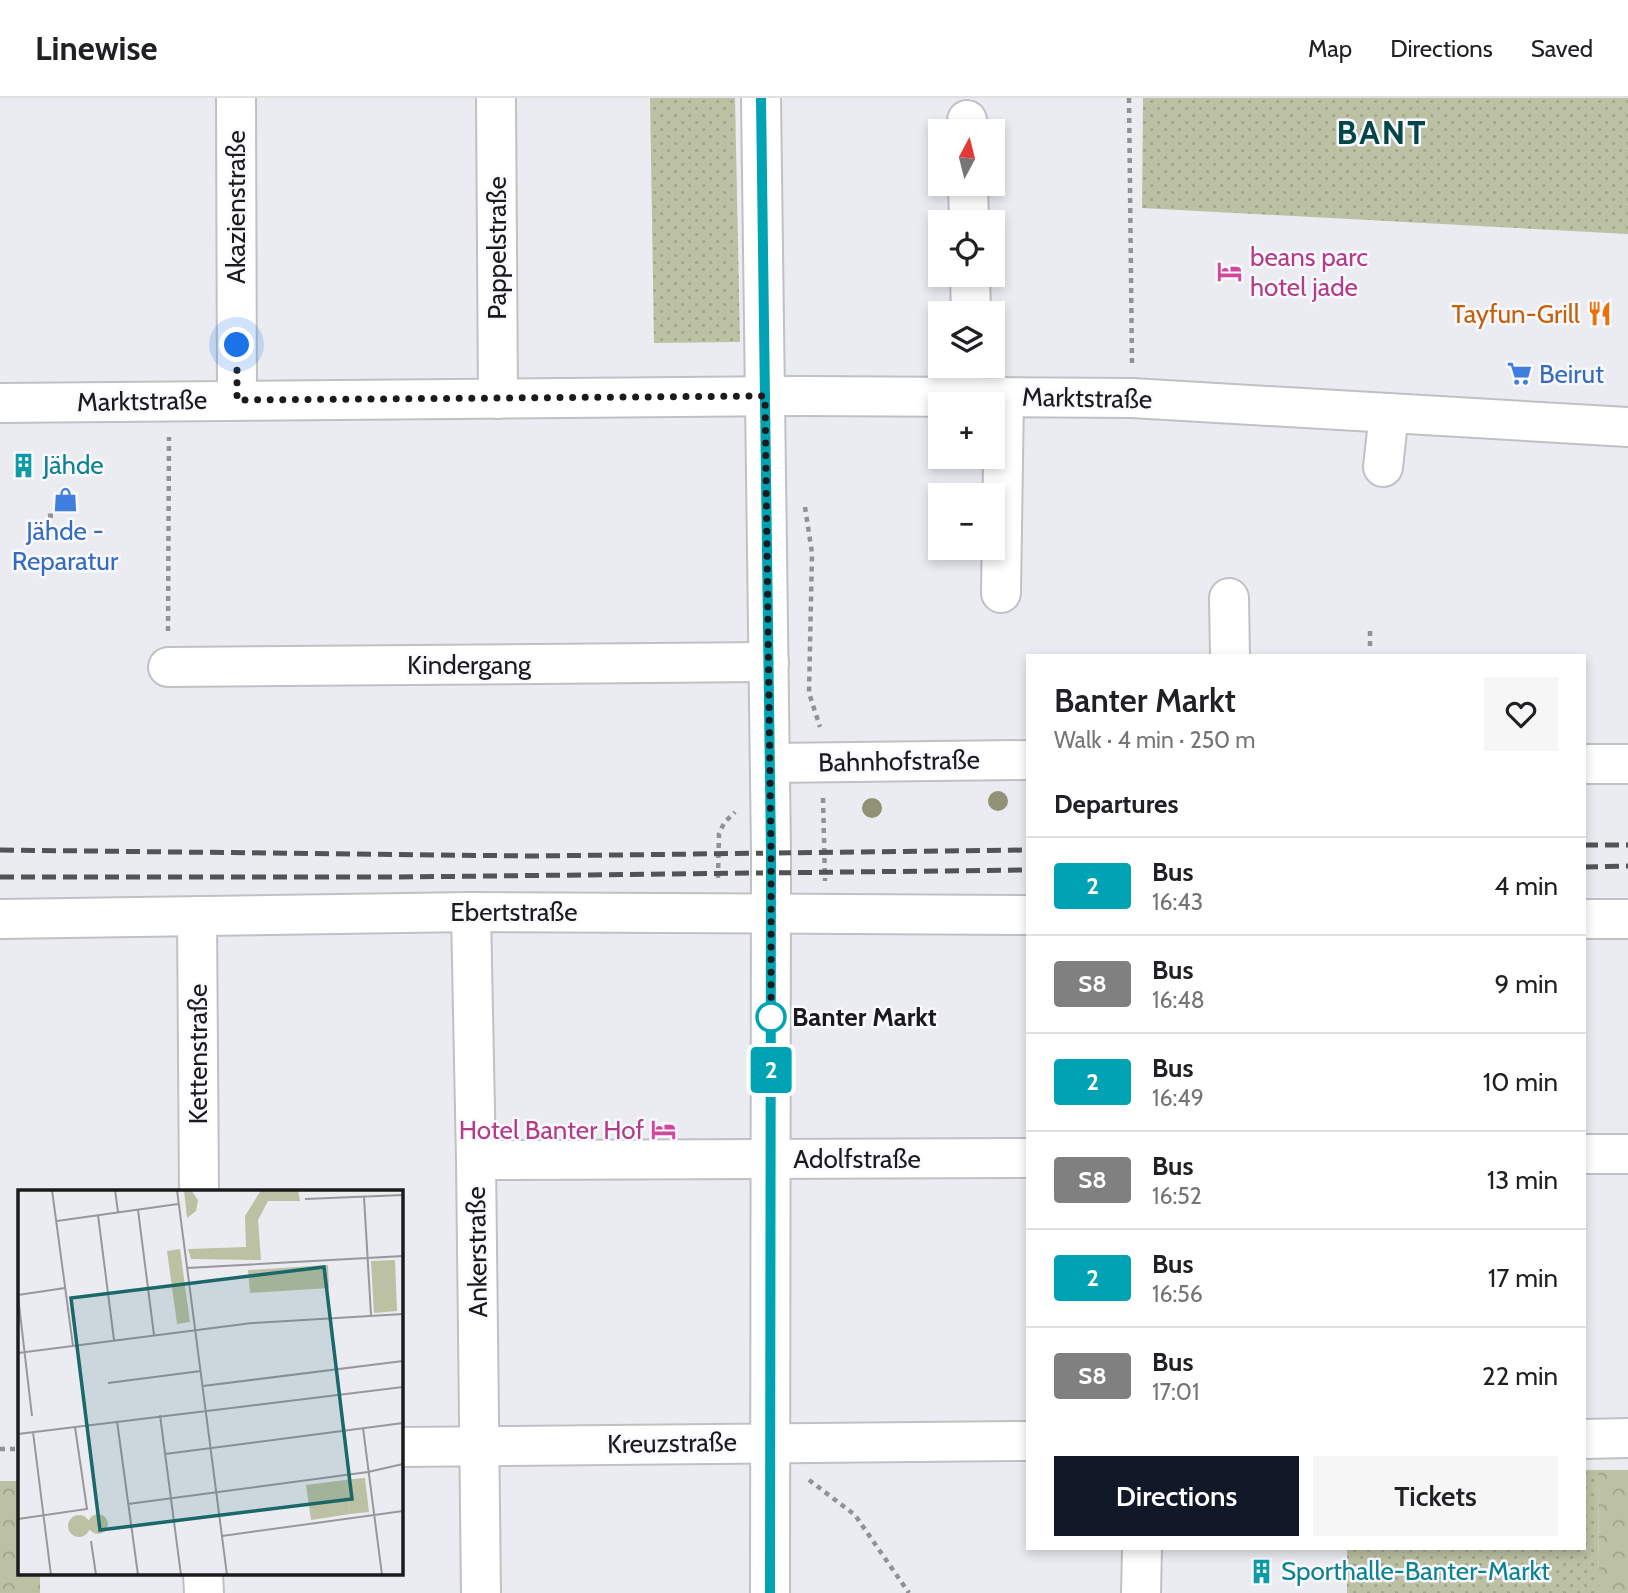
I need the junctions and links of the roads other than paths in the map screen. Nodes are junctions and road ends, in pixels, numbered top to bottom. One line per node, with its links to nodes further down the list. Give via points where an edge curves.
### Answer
1 (236, 98): 7 (street, Akazienstraße)
2 (496, 98): 6 (street, Pappelstraße)
3 (761, 98): 5 (street)
4 (983, 386): 5 (street, Marktstraße); 9 (street, Marktstraße); 12 (street)
5 (765, 396): 6 (street, Marktstraße); 15 (street)
6 (498, 399): 7 (street, Marktstraße)
7 (237, 400): 8 (street, Marktstraße)
8 (0, 403)
9 (1389, 413): 10 (street, Marktstraße); 11 (street)
10 (1628, 427)
11 (1383, 467)
12 (1001, 593)
13 (1229, 598): 14 (street)
14 (1230, 654)
15 (769, 662): 16 (street, Kindergang); 18 (street)
16 (168, 667)
17 (1026, 760): 18 (street, Bahnhofstraße)
18 (770, 763): 22 (street)
19 (1586, 764): 20 (street)
20 (1628, 764)
21 (471, 912): 22 (street, Ebertstraße); 24 (street, Ebertstraße); 31 (street, Ankerstraße)
22 (771, 912): 23 (street, Ebertstraße); 32 (street)
23 (1026, 915)
24 (197, 916): 25 (street, Ebertstraße); 33 (street, Kettenstraße)
25 (0, 919)
26 (1586, 919): 27 (street)
27 (1628, 919)
28 (1628, 1153): 29 (street)
29 (1586, 1154)
30 (1026, 1158): 32 (street, Adolfstraße)
31 (477, 1160): 32 (street, Adolfstraße); 38 (street, Ankerstraße)
32 (771, 1160): 36 (street)
33 (199, 1190)
34 (1628, 1438): 35 (street)
35 (1586, 1439)
36 (769, 1441): 37 (street, Kreuzstraße); 38 (street, Kreuzstraße); 42 (street)
37 (1026, 1441)
38 (479, 1446): 39 (street, Kreuzstraße); 41 (street, Ankerstraße)
39 (402, 1447)
40 (1142, 1550): 43 (street)
41 (481, 1593)
42 (770, 1593)
43 (1141, 1593)

